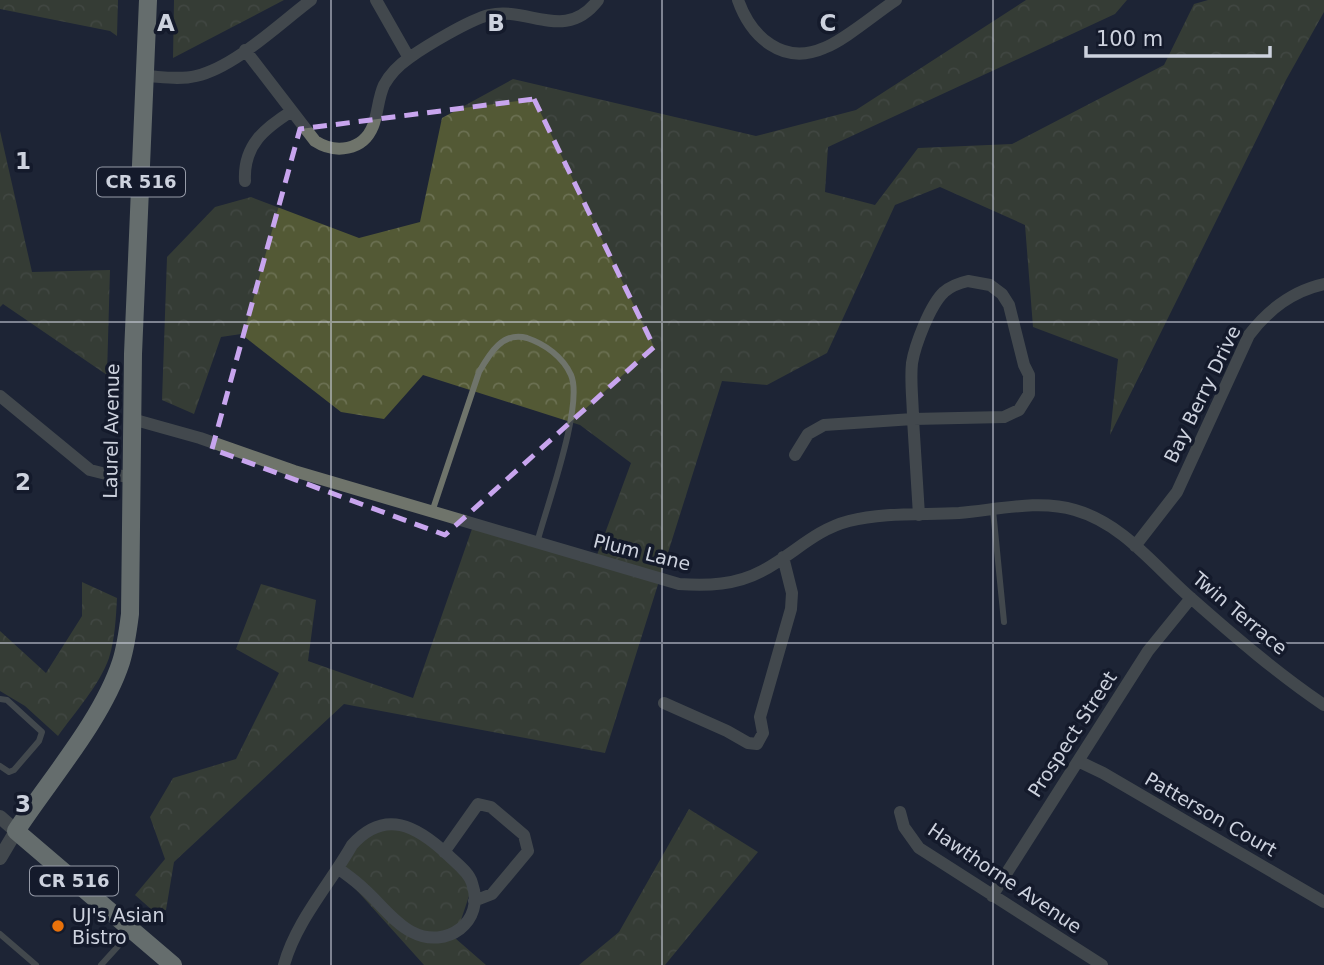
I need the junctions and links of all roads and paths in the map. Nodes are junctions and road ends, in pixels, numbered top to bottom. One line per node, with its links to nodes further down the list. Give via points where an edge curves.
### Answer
1 (148, 0): 10 (main road, Laurel Avenue / CR 516)
2 (311, 0): 8 (street)
3 (376, 0): 9 (street)
4 (597, 0): 9 (street, via 583,15 559,22 507,13 485,16)
5 (738, 0): 7 (street, via 746,21 760,38 777,48 810,53 827,47)
6 (896, 0): 7 (street)
7 (878, 5)
8 (245, 50): 10 (street, via 195,76); 11 (street)
9 (409, 58): 11 (street, via 393,71 370,131 354,146 324,147)
10 (146, 76): 15 (main road, Laurel Avenue / CR 516)
11 (292, 111): 12 (street, via 256,140 246,161)
12 (245, 181)
13 (1324, 284): 23 (street, Bay Berry Drive, via 1285,299 1250,335 1177,492)
14 (0, 396): 18 (street, via 90,470)
15 (132, 419): 18 (main road, Laurel Avenue / CR 516); 20 (street, Plum Lane)
16 (913, 419): 16 (street, via 1004,417 1024,403 1029,375 1009,305 990,285 962,282 935,303 912,362); 17 (street, via 824,425 808,434); 21 (street)
17 (796, 456)
18 (131, 477): 34 (main road, Laurel Avenue / CR 516, via 130,614 121,662 101,705)
19 (993, 510): 21 (street, Plum Lane); 23 (street, Plum Lane, via 1038,505 1073,509 1103,521); 26 (lane)
20 (432, 512): 22 (street, Plum Lane); 22 (lane, via 479,372 503,340 517,335 539,342 560,358 572,376 575,401)
21 (919, 515): 24 (street, Plum Lane, via 841,523)
22 (537, 543): 24 (street, Plum Lane, via 669,582 701,586 753,575)
23 (1135, 545): 25 (street, Twin Terrace)
24 (783, 557): 28 (street, via 791,609 760,717 763,733 757,744)
25 (1191, 598): 29 (street, Twin Terrace); 30 (street, Prospect Street, via 1148,651)
26 (1004, 622)
27 (0, 699): 31 (lane, via 7,700 42,732 14,770)
28 (664, 704)
29 (1324, 705)
30 (1078, 761): 38 (street, Prospect Street); 40 (street, Patterson Court)
31 (0, 766)
32 (900, 812): 38 (street, Hawthorne Avenue, via 919,848)
33 (0, 817): 34 (street)
34 (16, 831): 36 (street); 41 (main road, CR 516)
35 (444, 852): 37 (street, via 419,832 380,825 362,834); 39 (street, via 472,881); 39 (street, via 478,804 491,807 524,835 528,851 492,894)
36 (0, 858)
37 (338, 869): 39 (street, via 410,932 430,939 458,931 469,919); 46 (street, via 304,922)
38 (992, 895): 47 (street, Hawthorne Avenue)
39 (474, 901)
40 (1324, 902)
41 (132, 931): 44 (lane); 45 (main road, CR 516)
42 (0, 934): 43 (lane)
43 (36, 965)
44 (101, 965)
45 (173, 965)
46 (284, 965)
47 (1101, 965)

